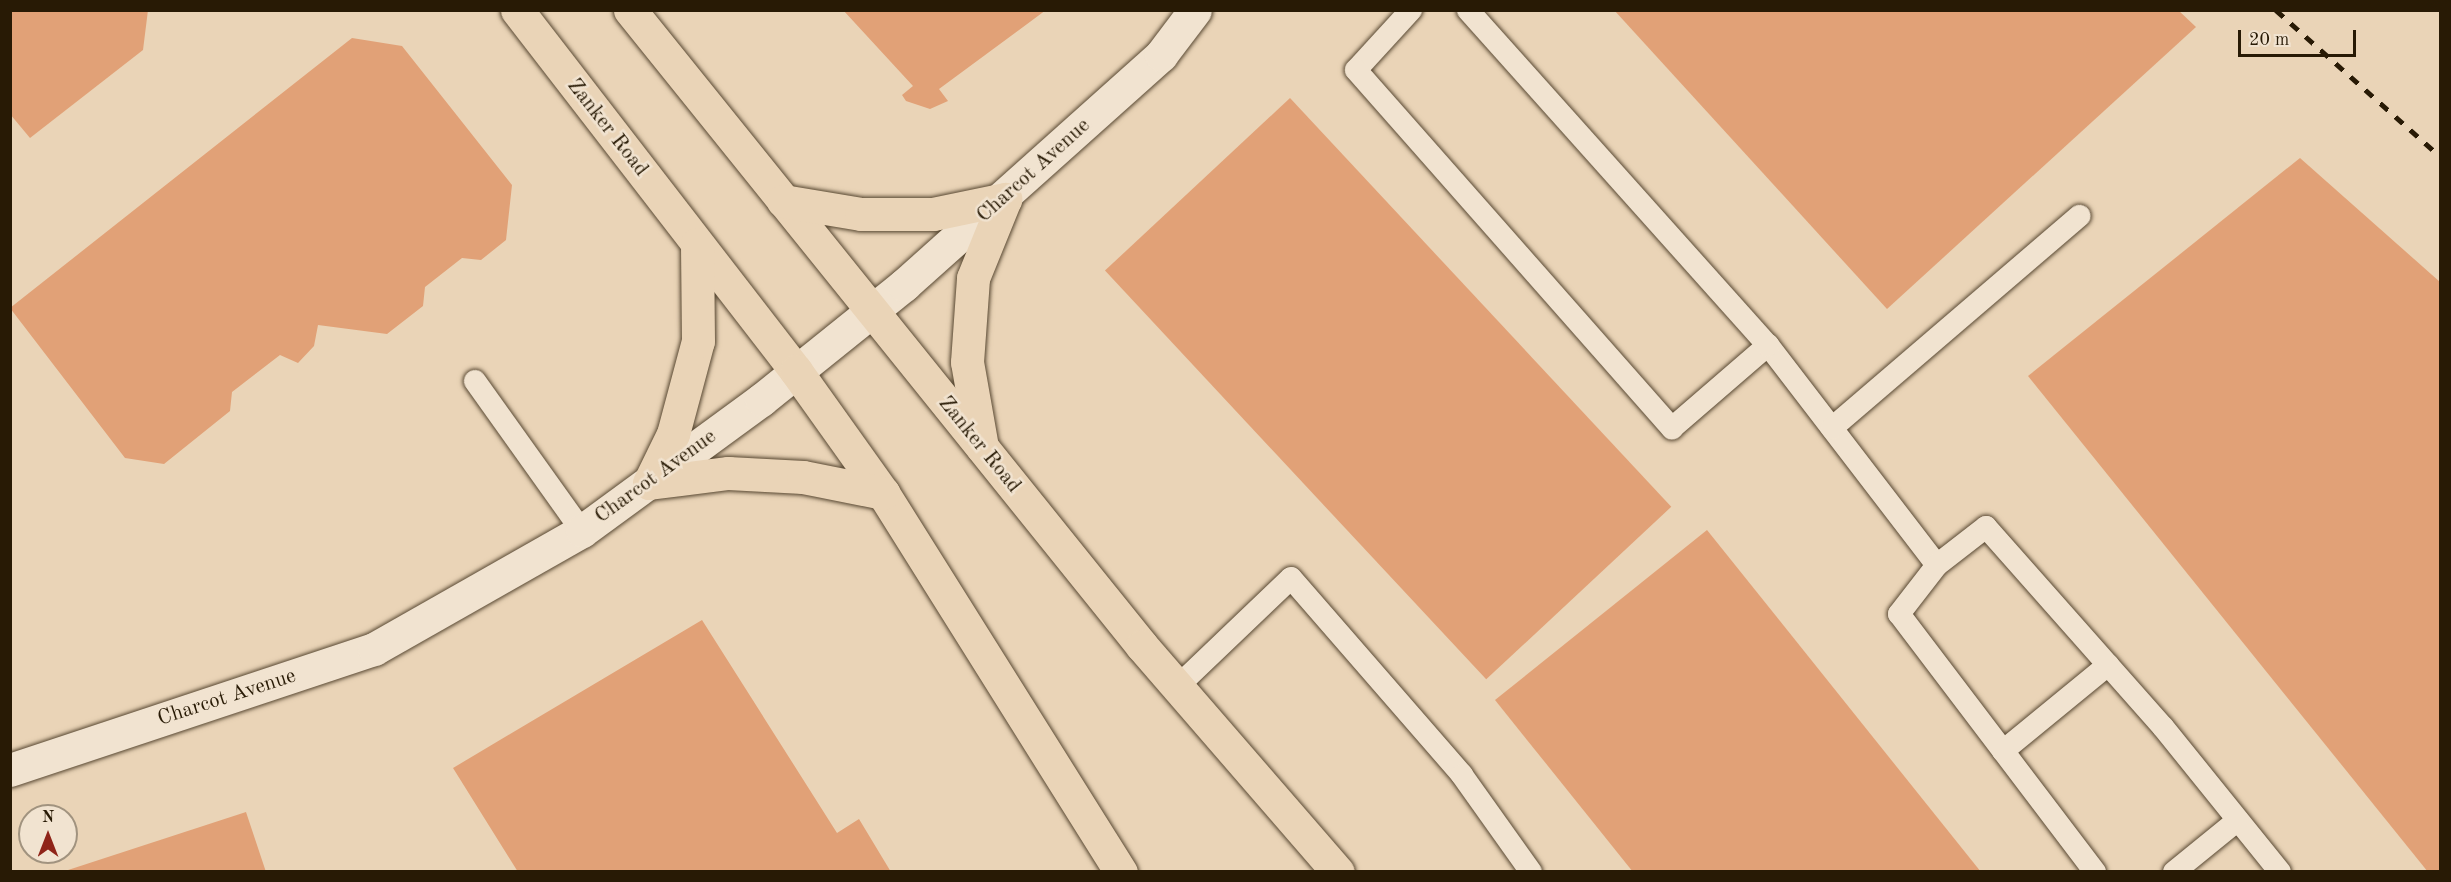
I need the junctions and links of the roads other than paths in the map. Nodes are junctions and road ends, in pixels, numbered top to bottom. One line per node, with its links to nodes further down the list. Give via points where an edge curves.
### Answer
1 (516, 10): 9 (main road, Zanker Road)
2 (630, 10): 7 (main road, Zanker Road)
3 (1195, 10): 6 (main road, Charcot Avenue, via 1161,55)
4 (1411, 10): 11 (lane, via 1356,70 1672,428)
5 (1468, 10): 11 (lane)
6 (1005, 199): 7 (main road, via 912,214 861,214); 10 (main road, Charcot Avenue); 15 (main road, via 974,278 967,362)
7 (783, 201): 10 (main road, Zanker Road)
8 (2079, 216): 14 (lane)
9 (697, 244): 12 (main road, Zanker Road); 16 (main road, via 700,292 694,360 673,434)
10 (871, 312): 12 (main road, Charcot Avenue); 15 (main road, Zanker Road)
11 (1768, 345): 14 (lane)
12 (796, 371): 16 (main road, Charcot Avenue); 17 (main road, Zanker Road)
13 (474, 381): 18 (lane)
14 (1832, 428): 19 (lane)
15 (982, 450): 21 (main road, Zanker Road)
16 (649, 483): 17 (main road, via 728,473 803,477); 18 (main road, Charcot Avenue)
17 (883, 493): 25 (main road, Zanker Road)
18 (582, 531): 23 (main road, Charcot Avenue, via 374,649)
19 (1937, 566): 20 (lane, via 1986,527); 22 (lane, via 1899,614)
20 (2108, 665): 22 (lane); 24 (lane)
21 (1178, 686): 26 (main road, Zanker Road); 27 (lane, via 1291,578 1462,775)
22 (2002, 750): 28 (lane)
23 (10, 770)
24 (2238, 820): 29 (lane); 30 (lane)
25 (1121, 872)
26 (1338, 872)
27 (1531, 872)
28 (2095, 872)
29 (2174, 872)
30 (2280, 872)

